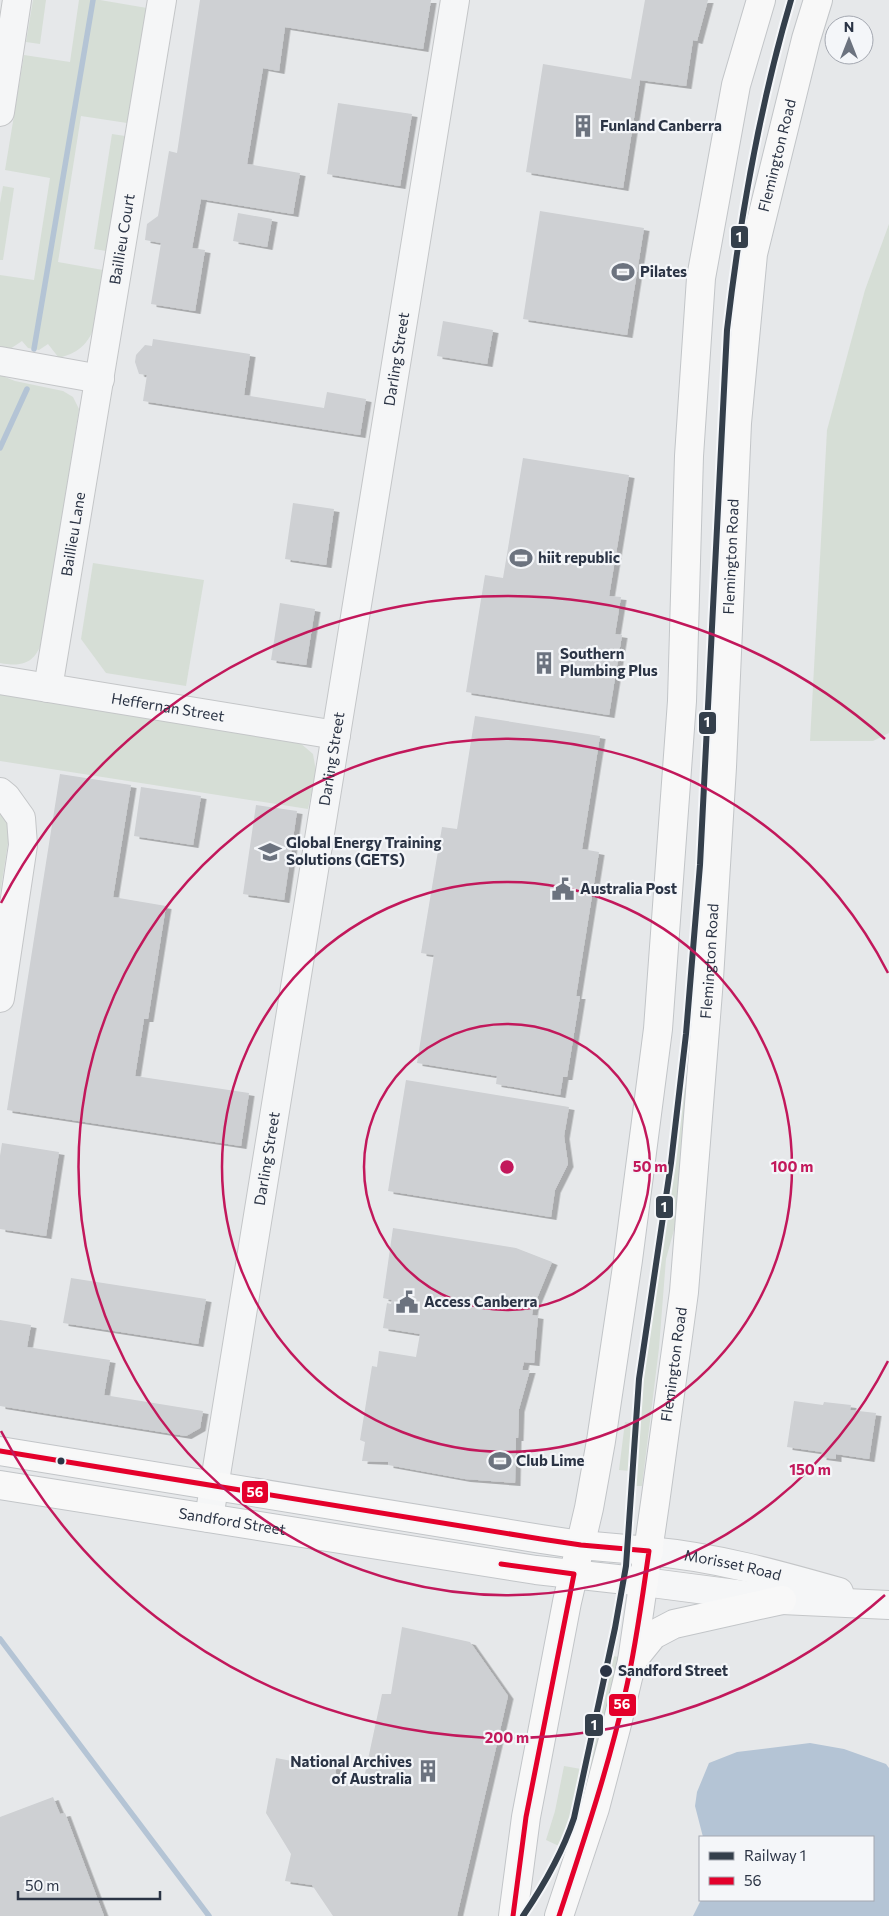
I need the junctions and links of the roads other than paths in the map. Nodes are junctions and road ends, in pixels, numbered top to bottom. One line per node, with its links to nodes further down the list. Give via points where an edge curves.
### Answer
1 (17, 0): 7 (street)
2 (162, 0): 10 (street, Baillieu Court)
3 (455, 0): 13 (street, Darling Street)
4 (761, 0): 20 (main road, via 736,85 701,278 689,456 682,701 658,1029 601,1441)
5 (801, 0): 8 (main road, via 758,191)
6 (818, 0): 8 (main road, Flemington Road)
7 (0, 112)
8 (753, 254): 21 (main road, Flemington Road, via 737,423 723,748 684,1292)
9 (0, 361): 10 (street)
10 (100, 379): 12 (street, Baillieu Lane)
11 (0, 680): 12 (street, Heffernan Street)
12 (48, 688): 13 (street, Heffernan Street)
13 (336, 735): 18 (street, Darling Street)
14 (0, 792): 15 (street, via 21,818 23,845)
15 (0, 998)
16 (0, 1451): 18 (main road, Sandford Street)
17 (0, 1485): 19 (main road, Sandford Street)
18 (214, 1487): 19 (street, Darling Street); 20 (main road, Sandford Street)
19 (209, 1518): 22 (main road, Sandford Street)
20 (580, 1545): 21 (main road, Morisset Road); 22 (main road)
21 (649, 1551): 23 (main road, Flemington Road); 25 (street, Morisset Road, via 752,1568)
22 (574, 1574): 23 (main road, Sandford Street); 27 (main road, via 526,1817)
23 (644, 1582): 24 (street, Morisset Road); 26 (main road, Flemington Road)
24 (782, 1600): 25 (street, Morisset Road); 26 (main road, via 674,1624 653,1635)
25 (885, 1605)
26 (632, 1661): 28 (main road, Flemington Road, via 595,1808)
27 (513, 1916)
28 (559, 1916)

